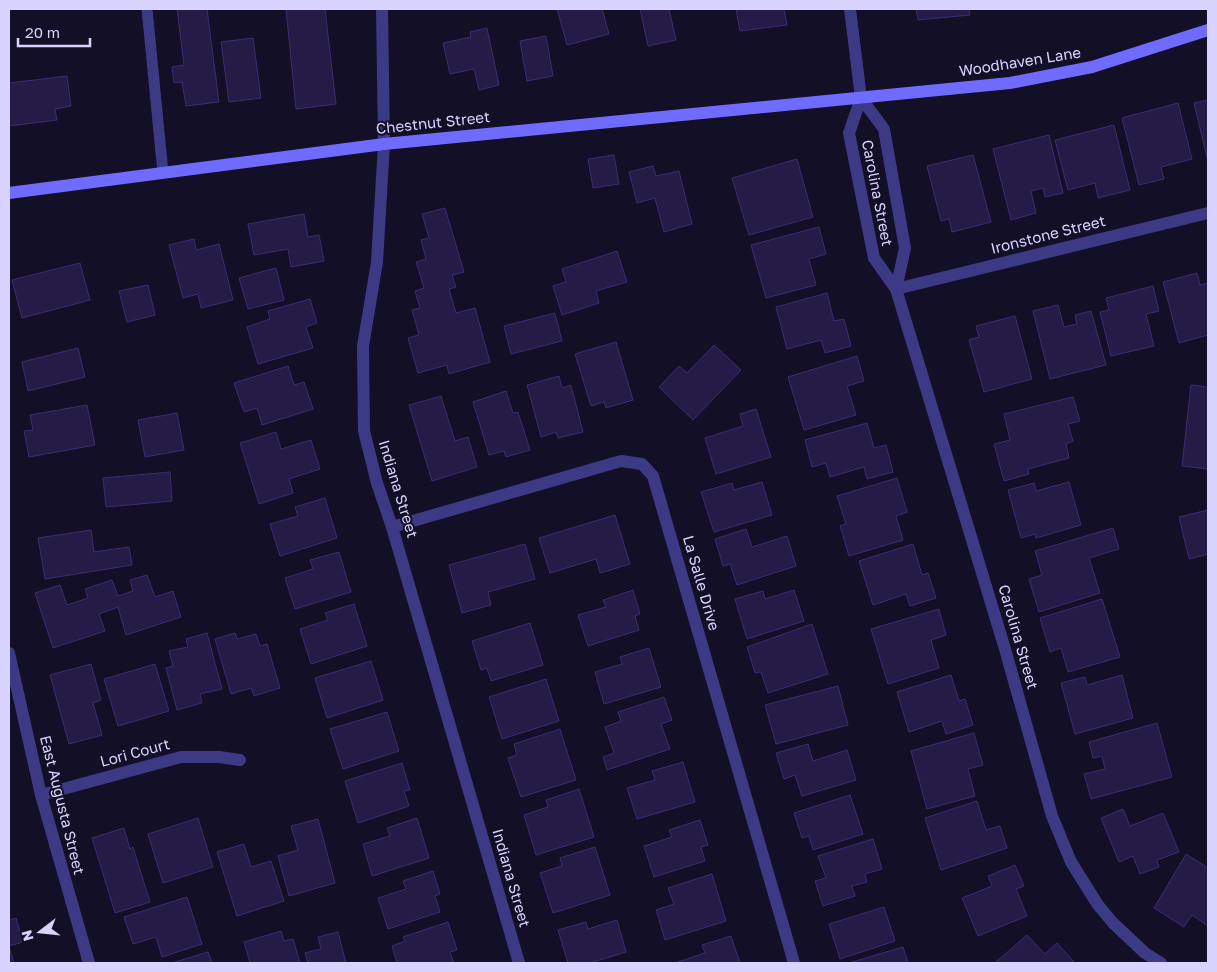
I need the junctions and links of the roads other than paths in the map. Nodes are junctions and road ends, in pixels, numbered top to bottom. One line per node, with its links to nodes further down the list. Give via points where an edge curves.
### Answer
1 (147, 9): 7 (lane)
2 (382, 9): 6 (street, Indiana Street)
3 (850, 9): 5 (street, Carolina Street)
4 (1208, 30): 5 (street, Woodhaven Lane, via 1118,59 1048,76 1010,83)
5 (861, 98): 6 (street, Chestnut Street); 10 (street, Carolina Street, via 884,129 905,248); 10 (street, Carolina Street, via 849,133 874,258)
6 (384, 144): 7 (street, Chestnut Street); 11 (street, Indiana Street, via 377,262 363,346 364,431)
7 (163, 173): 8 (street, Chestnut Street)
8 (9, 193)
9 (1208, 213): 10 (street, Ironstone Street)
10 (896, 289): 18 (street, Carolina Street, via 1052,816 1071,862 1098,905 1145,953)
11 (392, 527): 16 (street, Indiana Street); 17 (street, La Salle Drive, via 621,462 642,464 653,476)
12 (9, 653): 14 (street, East Augusta Street)
13 (240, 760): 14 (street, Lori Court, via 181,757)
14 (42, 795): 15 (street, East Augusta Street)
15 (89, 963)
16 (519, 963)
17 (794, 963)
18 (1161, 963)

